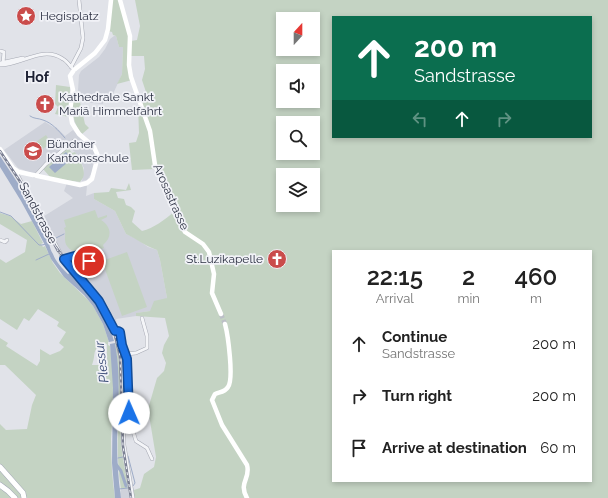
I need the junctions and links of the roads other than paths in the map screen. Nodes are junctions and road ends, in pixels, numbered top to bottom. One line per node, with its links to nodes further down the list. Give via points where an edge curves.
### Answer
1 (79, 0): 7 (street, via 83,38)
2 (111, 0): 7 (main road, via 105,40 95,53)
3 (120, 0): 16 (main road, Arosastrasse, via 130,36 130,75 150,132 156,165 185,232 203,244 209,252 214,274 212,293)
4 (2, 51): 6 (street)
5 (23, 58): 6 (street)
6 (1, 64): 7 (street, via 6,65 46,54 61,57)
7 (72, 68): 11 (main road, via 70,111 73,125 98,154 93,175 82,185)
8 (75, 140): 11 (street)
9 (0, 149): 10 (main road)
10 (17, 171): 11 (main road); 14 (street, Sandstrasse)
11 (35, 176)
12 (0, 240): 13 (street)
13 (7, 240)
14 (64, 259): 15 (street, via 78,255); 19 (street, Sandstrasse, via 99,301)
15 (89, 261)
16 (221, 314)
17 (142, 318): 20 (street, via 147,348)
18 (225, 324): 27 (main road, via 231,381 227,388 215,394 212,400 224,429 247,465 248,473 243,487)
19 (115, 331): 20 (street, via 120,332); 26 (street, Sandstrasse, via 122,364 124,445)
20 (126, 354): 21 (street, via 132,428 136,441 147,448)
21 (152, 459)
22 (0, 467): 25 (main road, via 23,493)
23 (0, 485): 24 (main road)
24 (15, 498)
25 (24, 498)
26 (133, 498)
27 (247, 498)

